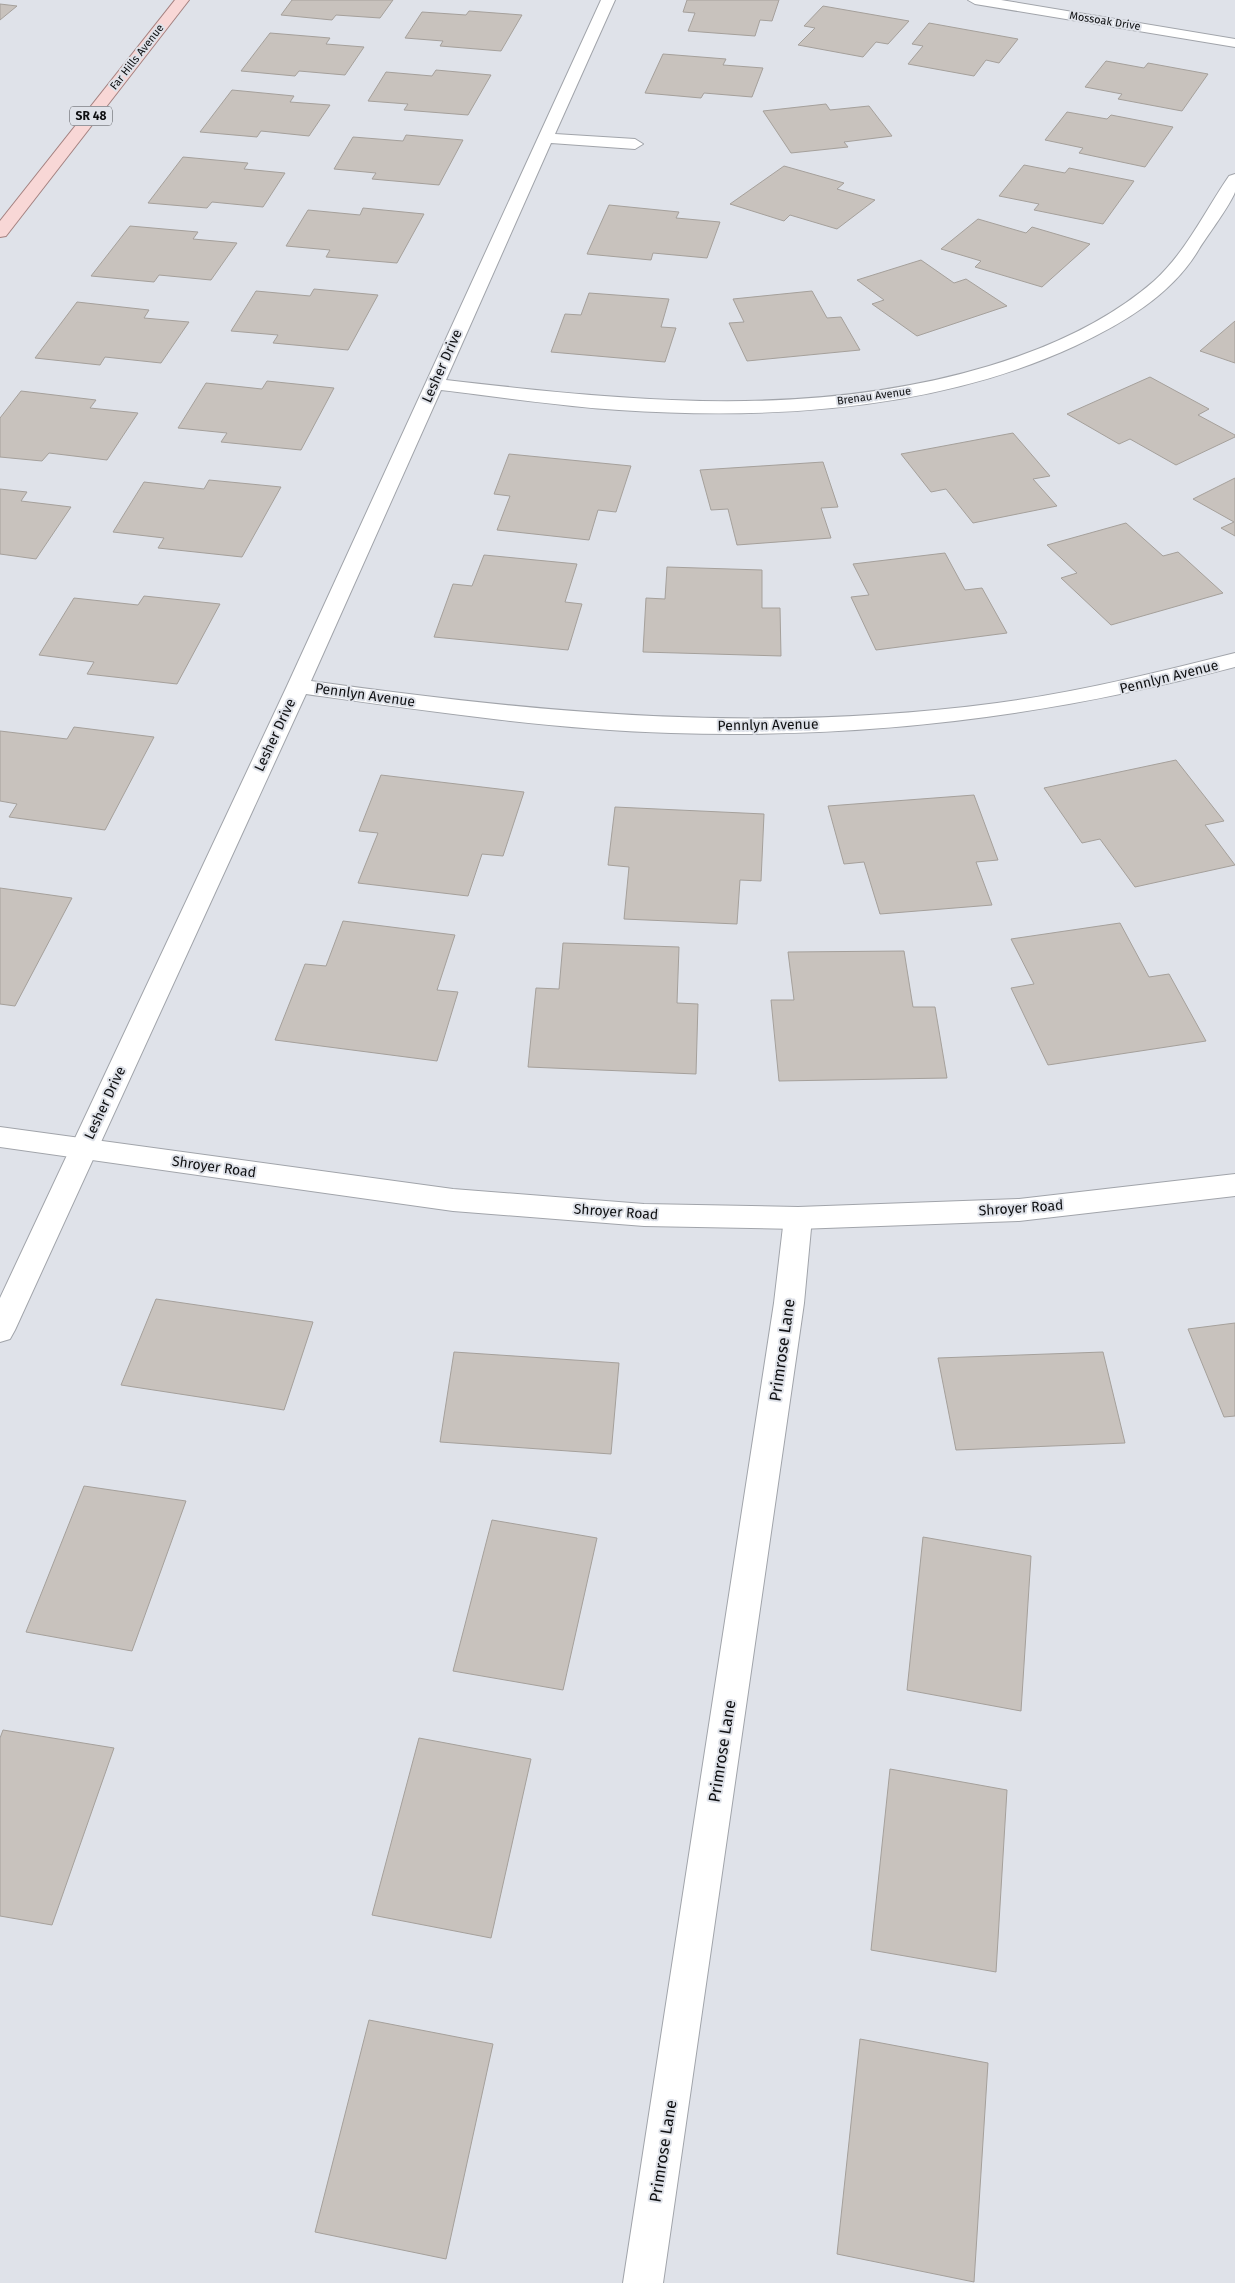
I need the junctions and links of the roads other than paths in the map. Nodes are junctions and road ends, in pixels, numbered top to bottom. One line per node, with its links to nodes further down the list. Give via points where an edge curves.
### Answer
1 (182, 0): 8 (main road, Far Hills Avenue / SR 48)
2 (608, 0): 5 (street, Lesher Drive)
3 (975, 0): 4 (street, Mossoak Drive)
4 (1235, 43)
5 (546, 138): 6 (street); 9 (street, Lesher Drive)
6 (635, 144)
7 (1235, 179): 9 (street, Brenau Avenue, via 1178,268 1133,306 1091,332 1043,354 977,376 907,392 836,402 762,407 676,407 592,402)
8 (0, 232)
9 (434, 384): 11 (street, Lesher Drive)
10 (1235, 660): 11 (street, Pennlyn Avenue, via 1185,675 1087,696 974,713 840,724 728,726 591,721 450,708)
11 (298, 686): 13 (street, Lesher Drive)
12 (0, 1137): 13 (street, Shroyer Road)
13 (84, 1149): 15 (street, Shroyer Road, via 452,1200 644,1215); 16 (street, Lesher Drive)
14 (1235, 1185): 15 (street, Shroyer Road, via 1019,1210)
15 (798, 1218): 17 (street, Primrose Lane, via 789,1303)
16 (0, 1330)
17 (643, 2283)

